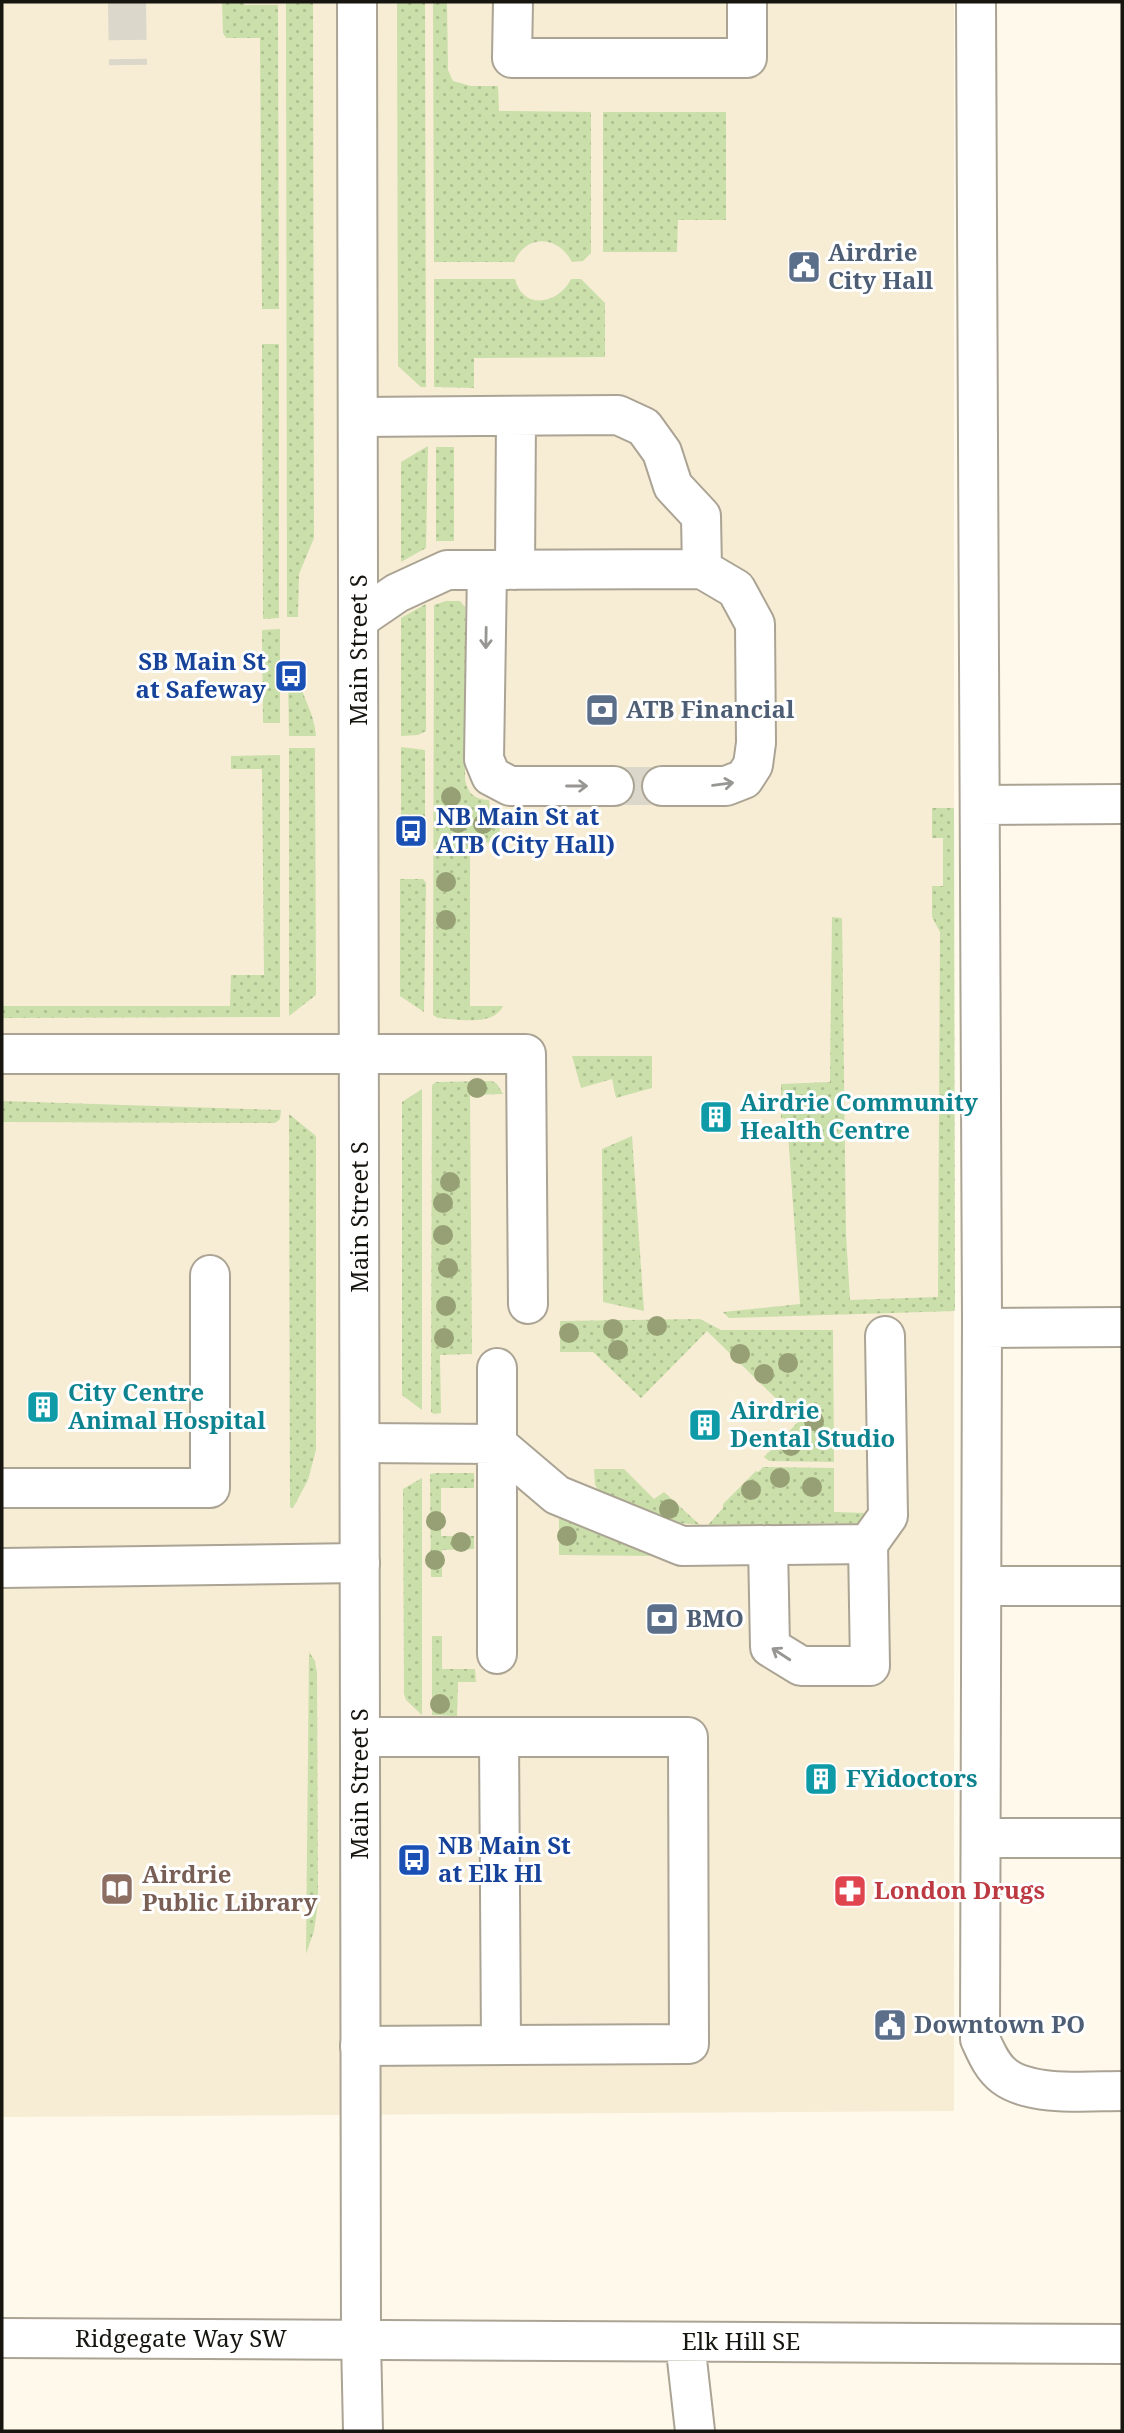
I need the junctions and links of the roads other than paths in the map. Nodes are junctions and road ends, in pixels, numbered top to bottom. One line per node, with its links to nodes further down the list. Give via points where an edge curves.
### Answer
1 (357, 2): 6 (main road, Main Street S)
2 (513, 2): 3 (main road, via 512,58 747,58)
3 (747, 2)
4 (976, 2): 13 (main road)
5 (516, 416): 6 (main road); 7 (main road, via 618,415 644,427 662,452 673,486 701,516); 8 (main road)
6 (359, 417): 9 (main road, Main Street S)
7 (702, 569): 8 (main road); 11 (main road, one-way to 7, via 726,786 744,779 753,765 755,624 736,589)
8 (501, 570): 9 (main road, via 447,570 397,593); 10 (main road, one-way to 10, via 484,759 491,776 510,786)
9 (359, 619): 15 (main road, Main Street S)
10 (614, 786)
11 (662, 786)
12 (1122, 804): 13 (main road)
13 (980, 805): 19 (main road)
14 (2, 1054): 15 (main road)
15 (359, 1055): 17 (main road, via 526,1055); 22 (main road, Main Street S)
16 (210, 1275): 24 (main road, via 211,1488)
17 (528, 1304)
18 (1122, 1327): 19 (main road)
19 (982, 1328): 29 (main road)
20 (885, 1336): 25 (main road, via 888,1516)
21 (497, 1368): 23 (main road)
22 (360, 1443): 23 (main road); 27 (main road, Main Street S)
23 (496, 1444): 26 (main road, via 557,1495 682,1546); 31 (main road)
24 (2, 1488)
25 (868, 1544): 26 (main road); 26 (main road, one-way to 26, via 870,1666 800,1666 770,1647)
26 (768, 1545)
27 (360, 1563): 28 (main road); 32 (main road, Main Street S)
28 (2, 1568)
29 (982, 1586): 30 (main road); 34 (main road)
30 (1122, 1586)
31 (497, 1654)
32 (360, 1737): 33 (main road); 37 (main road, Main Street S)
33 (499, 1737): 36 (main road); 36 (main road, via 688,1737 689,2044)
34 (981, 1838): 35 (main road); 38 (main road, via 980,2039 989,2060 1004,2076 1026,2086)
35 (1122, 1838)
36 (500, 2045): 37 (main road)
37 (360, 2046): 40 (main road, Main Street S)
38 (1122, 2091)
39 (2, 2338): 40 (main road, Ridgegate Way SW)
40 (361, 2340): 41 (main road, Elk Hill SE); 43 (main road, Main Street S)
41 (685, 2342): 42 (main road, Elk Hill SE); 44 (main road)
42 (1122, 2344)
43 (363, 2431)
44 (695, 2431)

